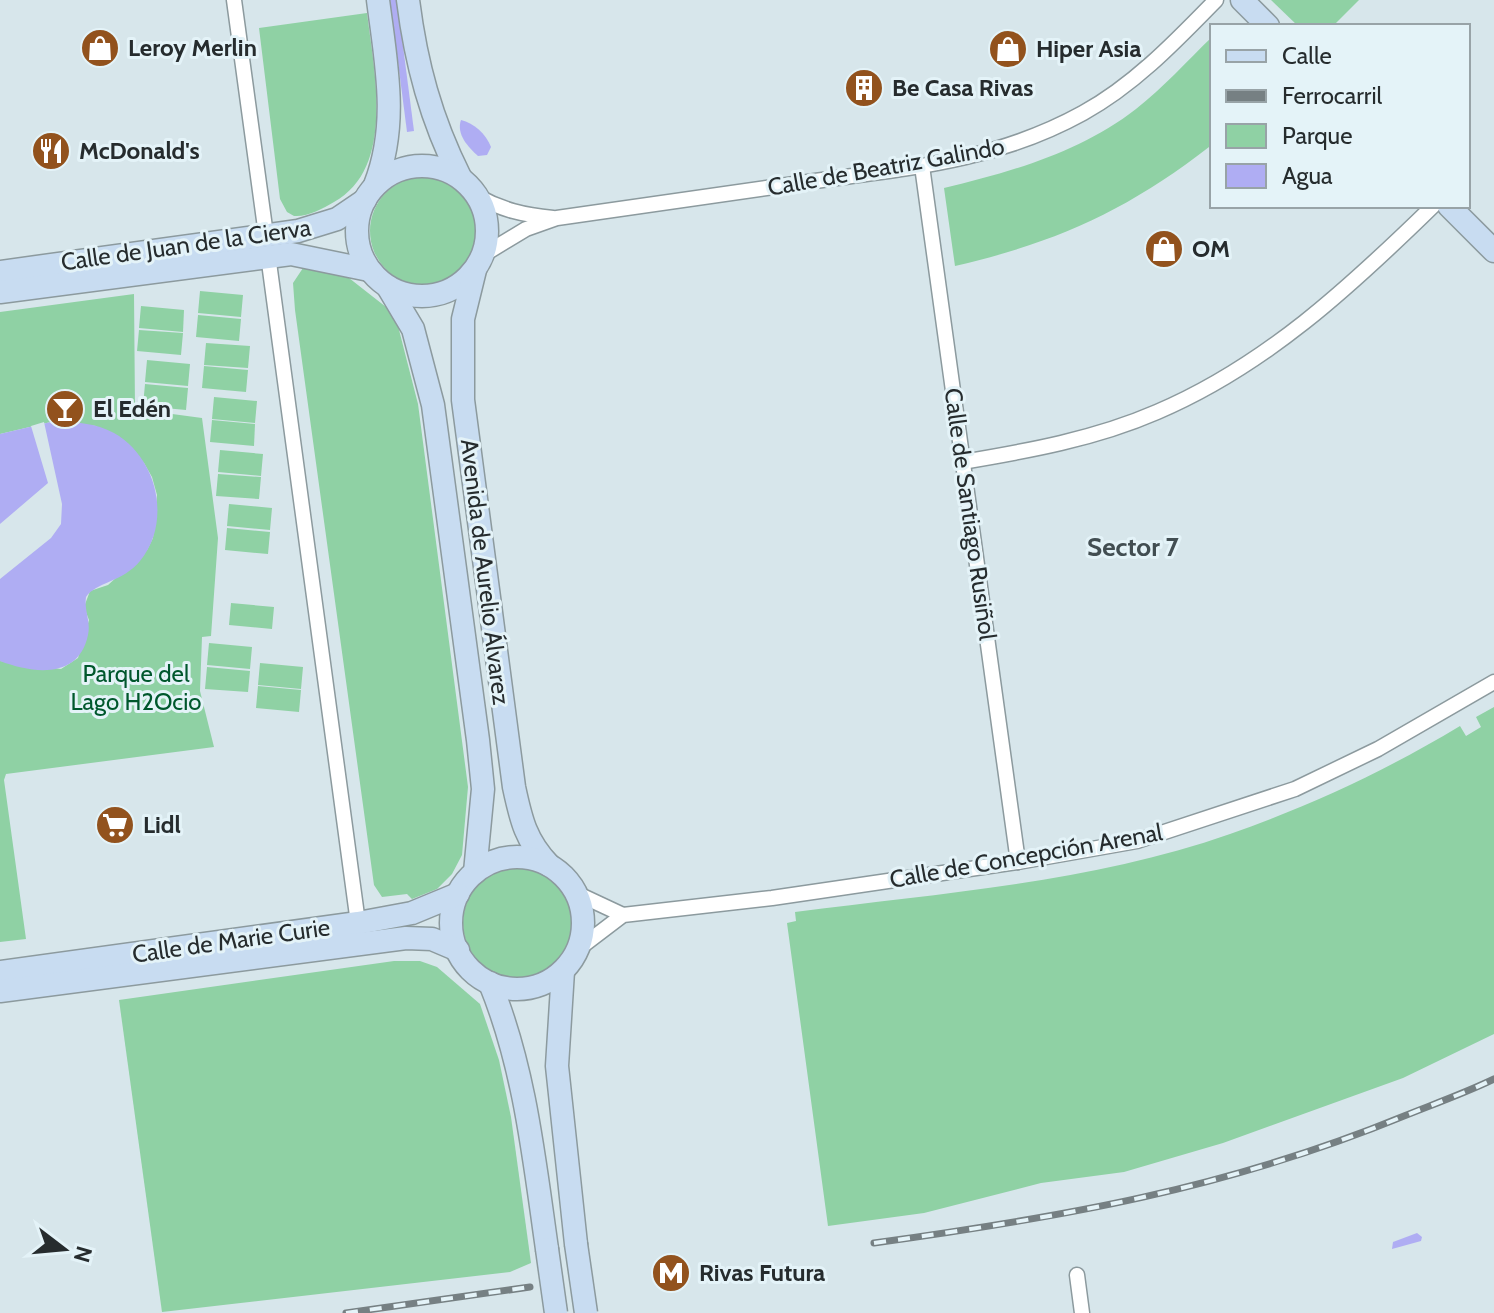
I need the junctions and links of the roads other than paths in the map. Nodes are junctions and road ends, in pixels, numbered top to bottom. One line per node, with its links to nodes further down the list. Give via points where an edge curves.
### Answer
1 (234, 0): 14 (street)
2 (378, 0): 9 (main road, via 390,91 387,146)
3 (408, 0): 8 (main road, via 425,94)
4 (1216, 0): 7 (street, Calle de Beatriz Galindo, via 1166,51 1085,112 1000,151)
5 (1242, 0): 6 (main road)
6 (1266, 24)
7 (922, 166): 13 (street, Calle de Beatriz Galindo); 21 (street, Calle de Santiago Rusiñol)
8 (460, 177): 9 (main road, via 441,168 411,166); 10 (main road)
9 (370, 192): 14 (main road, Calle de Juan de la Cierva, via 326,223); 17 (main road, via 358,219 357,240)
10 (477, 196): 13 (street, Calle de Beatriz Galindo, via 525,215); 16 (main road, via 487,227)
11 (1431, 208): 21 (street, via 1358,280 1289,336 1214,383 1156,412 1085,437)
12 (1451, 208): 15 (main road)
13 (557, 218): 16 (street, Calle de Beatriz Galindo, via 526,229)
14 (267, 245): 17 (main road, Calle de Juan de la Cierva); 18 (main road, Calle de Juan de la Cierva); 20 (main road, Calle de Juan de la Cierva); 29 (street)
15 (1494, 251)
16 (479, 263): 19 (main road, via 459,286 429,296); 24 (main road, Avenida de Aurelio Álvarez, via 463,319 463,400 514,787 523,830)
17 (369, 270): 19 (main road)
18 (0, 272)
19 (388, 287): 25 (main road, Avenida de Aurelio Álvarez, via 413,329 433,405 483,789)
20 (0, 292)
21 (962, 462): 23 (street, Calle de Santiago Rusiñol)
22 (1494, 682): 23 (street, Calle de Concepción Arenal, via 1378,749 1295,789 1137,841)
23 (1018, 862): 28 (street, Calle de Concepción Arenal)
24 (549, 865): 25 (main road, via 515,857); 26 (main road)
25 (475, 872): 27 (main road)
26 (576, 893): 28 (street); 31 (main road, via 583,913)
27 (458, 894): 29 (main road, Calle de Marie Curie, via 430,908); 30 (main road, via 452,925)
28 (623, 915): 31 (street)
29 (358, 923): 33 (main road, Calle de Marie Curie)
30 (458, 950): 34 (main road); 35 (main road, Calle de Marie Curie, via 432,939 406,938)
31 (577, 950): 32 (main road)
32 (563, 971): 34 (main road, via 529,988); 38 (main road, bridge, via 557,1066)
33 (0, 972)
34 (490, 983): 37 (main road, bridge, via 514,1049 527,1107)
35 (0, 991)
36 (1077, 1275): 39 (street)
37 (556, 1313)
38 (586, 1313)
39 (1082, 1313)

